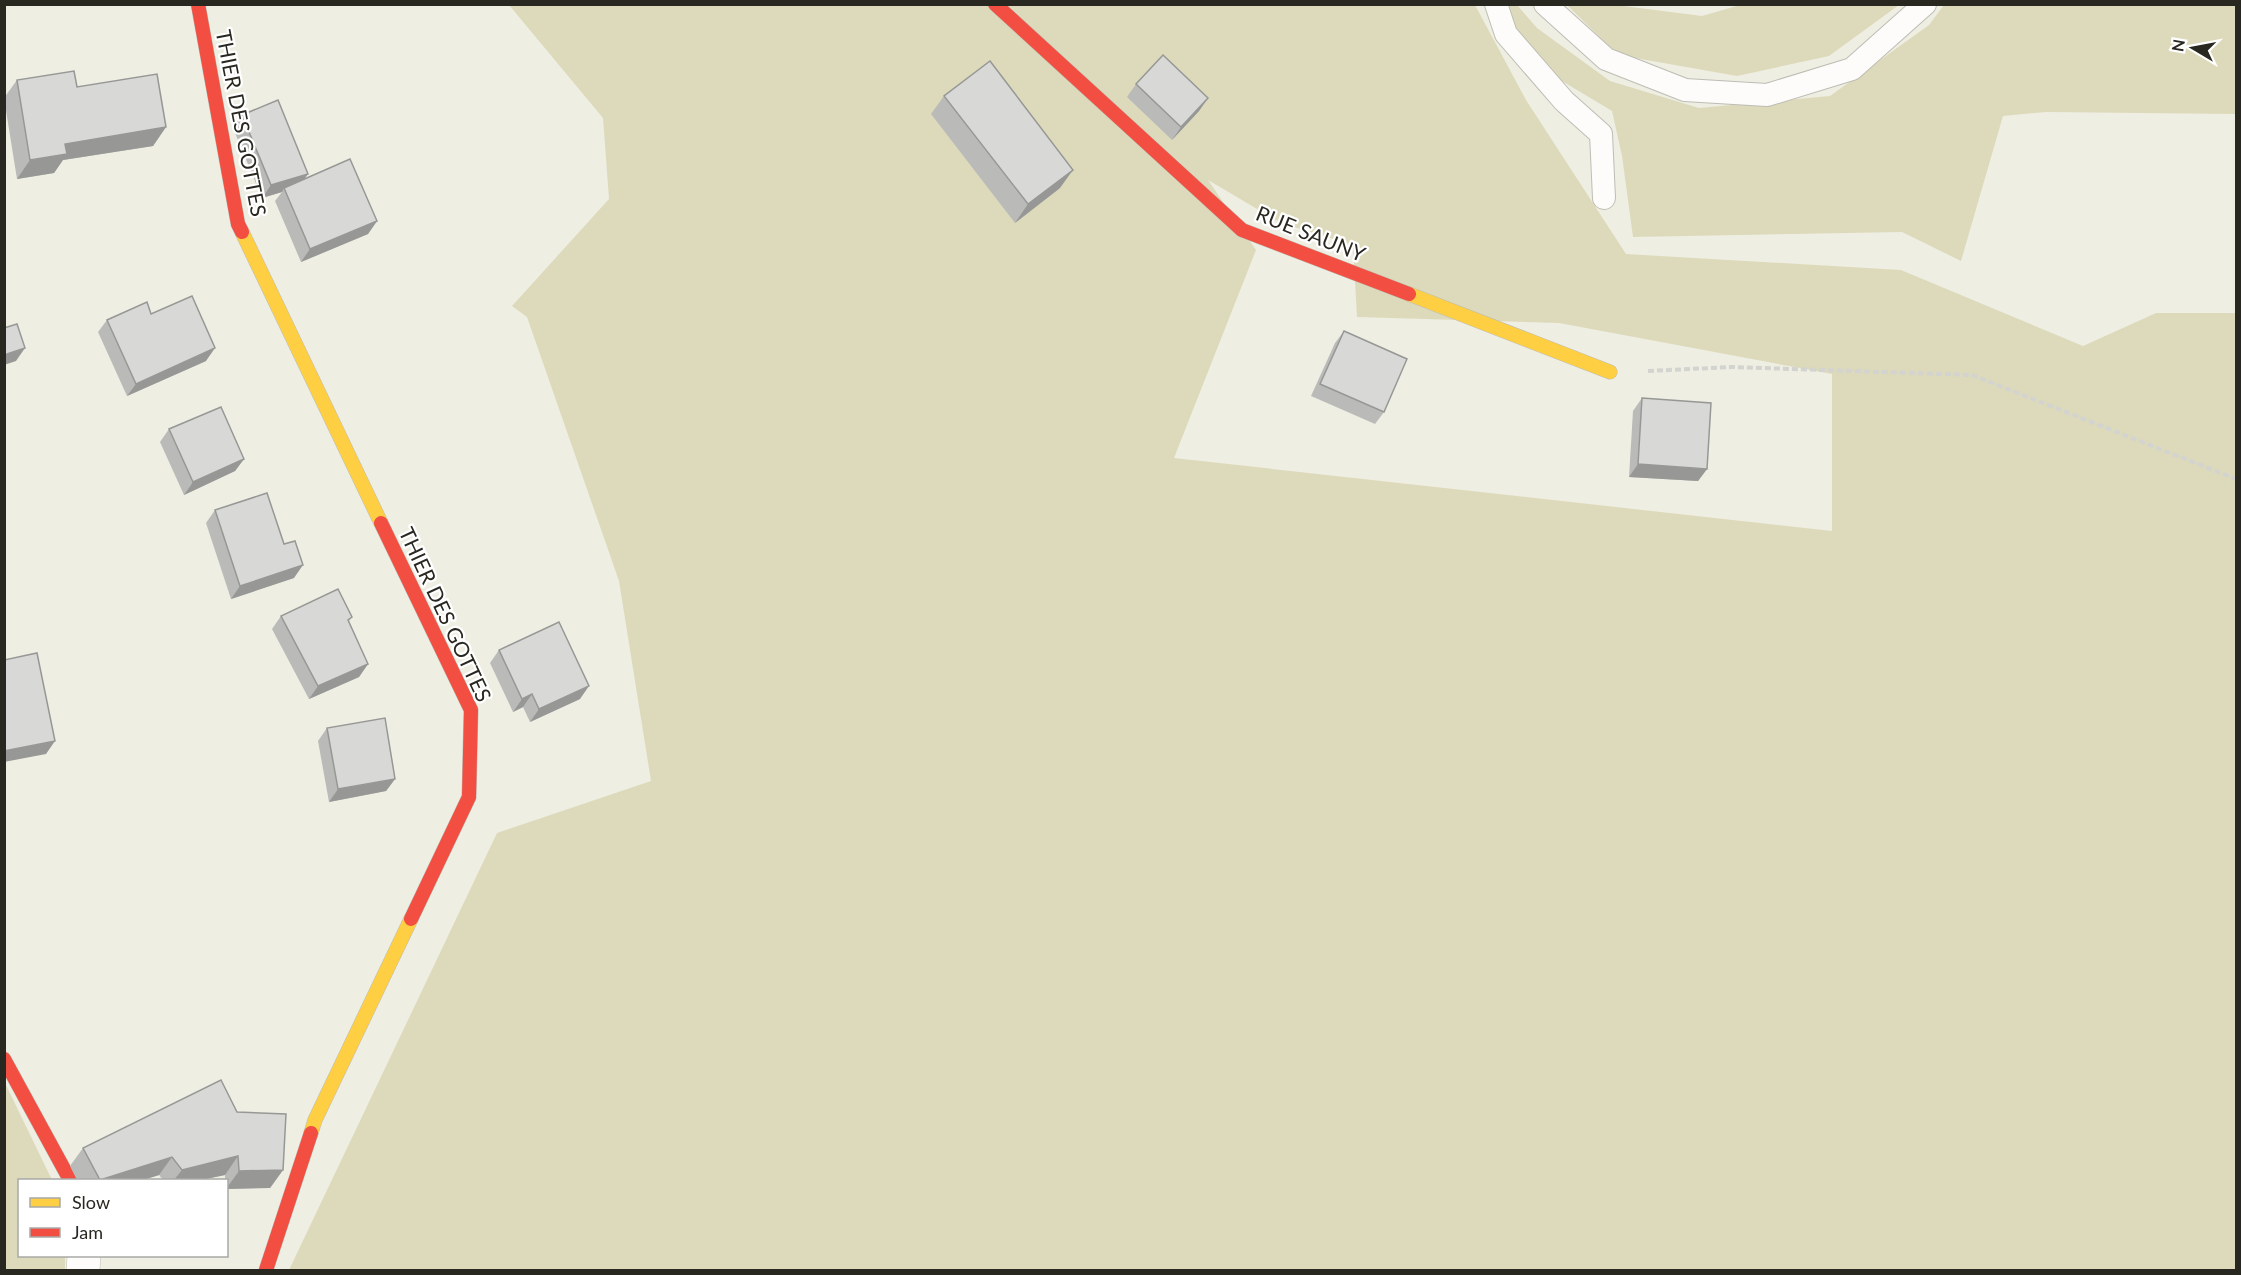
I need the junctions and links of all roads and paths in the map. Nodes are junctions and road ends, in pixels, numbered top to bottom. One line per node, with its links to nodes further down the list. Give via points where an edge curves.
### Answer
1 (198, 4): 11 (street, THIER DES GOTTES, via 238,224 471,710 469,797 315,1120)
2 (995, 4): 7 (street, RUE SAUNY, via 1242,230)
3 (1496, 4): 6 (lane, via 1506,34 1564,101 1601,134)
4 (1545, 4): 5 (lane, via 1606,59 1685,90 1767,95 1852,69)
5 (1925, 4)
6 (1604, 198)
7 (1610, 372): 8 (path, via 1732,367 1972,375)
8 (2236, 479)
9 (4, 1059): 10 (street)
10 (69, 1179)
11 (266, 1270)

